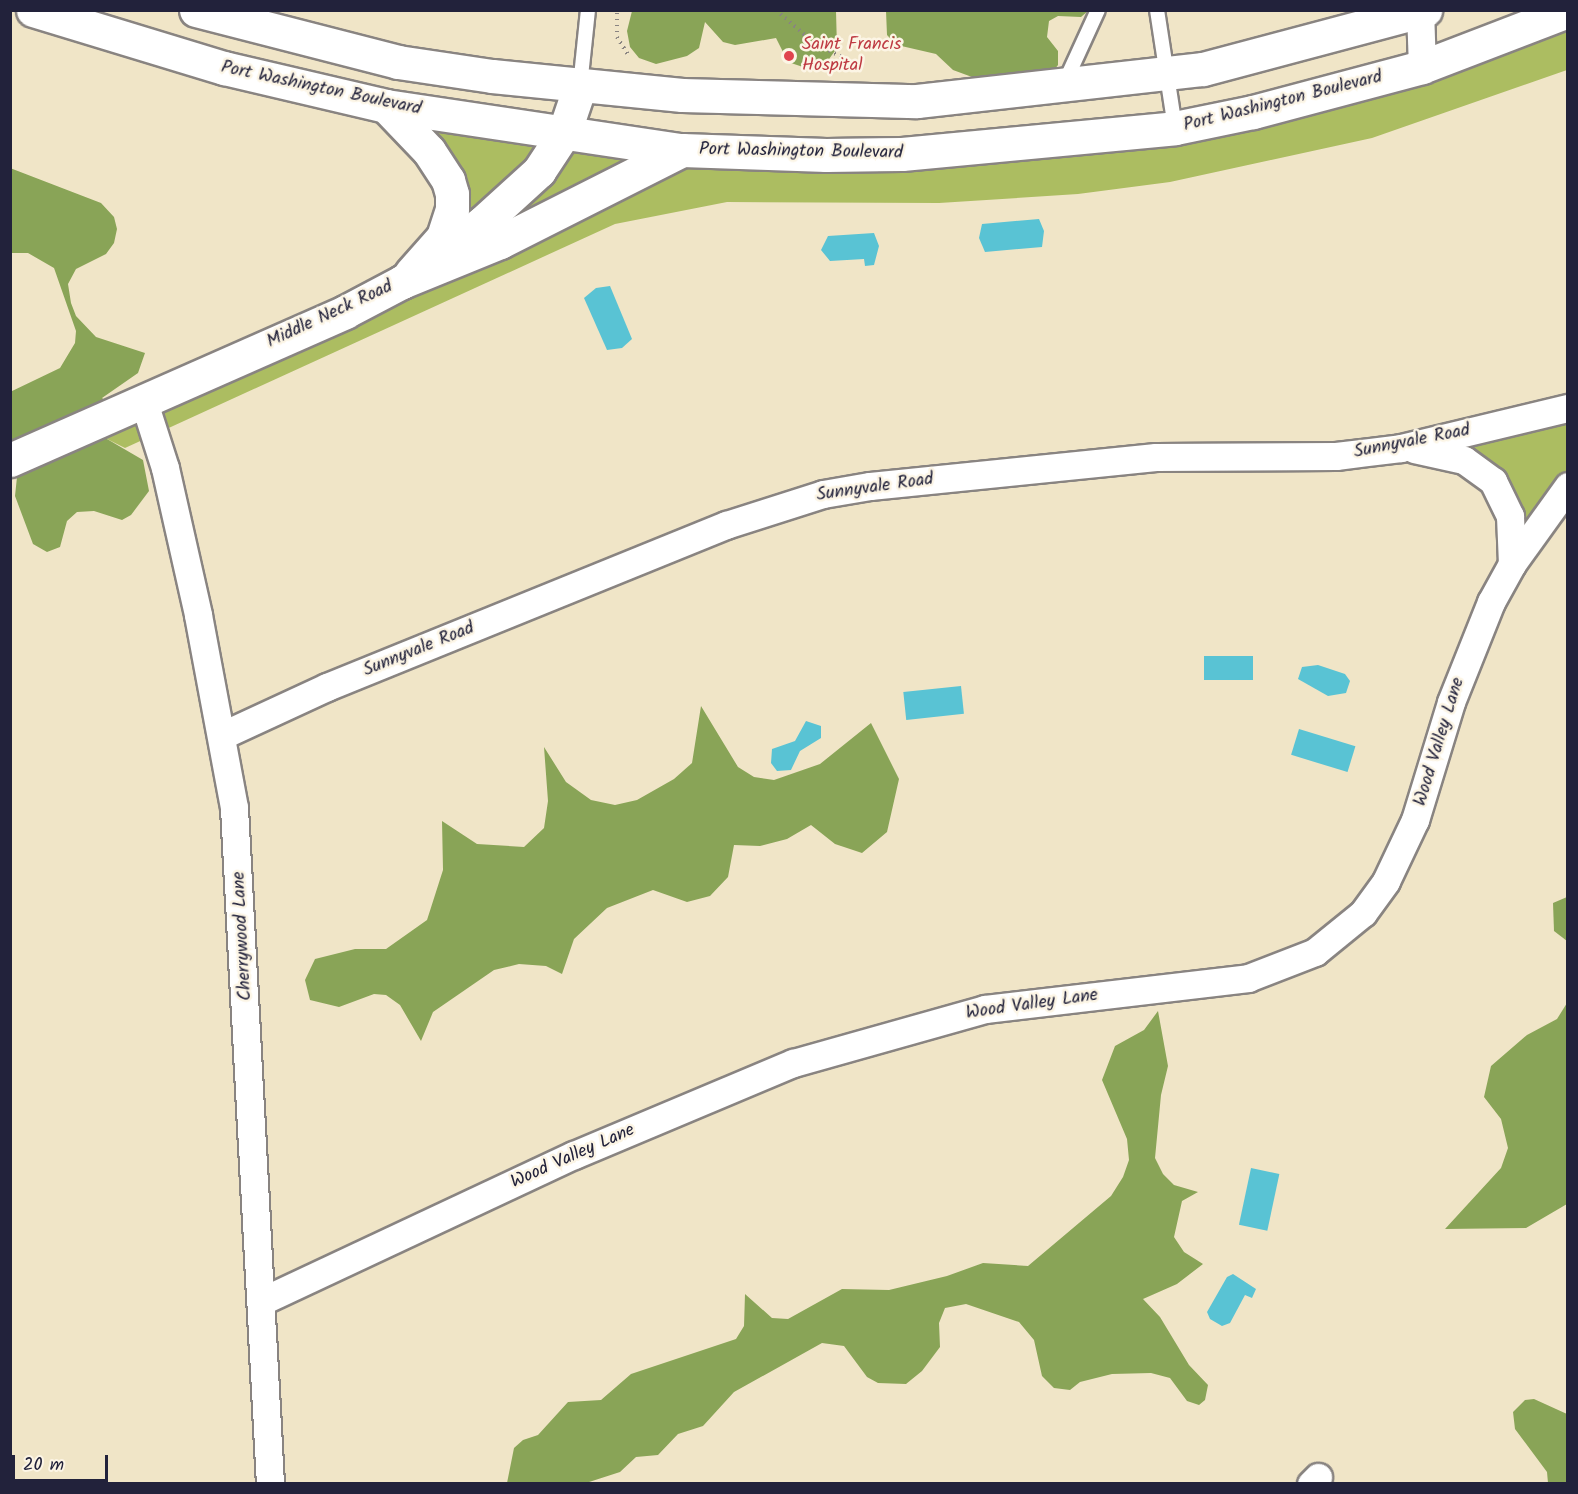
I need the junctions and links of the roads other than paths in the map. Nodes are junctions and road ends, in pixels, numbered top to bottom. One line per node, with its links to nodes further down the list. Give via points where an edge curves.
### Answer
1 (33, 10): 12 (main road, Port Washington Boulevard, via 224,68)
2 (196, 10): 10 (main road, via 398,62)
3 (588, 10): 10 (lane)
4 (1098, 10): 11 (lane)
5 (1157, 10): 9 (lane)
6 (1422, 11): 8 (street); 9 (main road)
7 (1568, 11): 8 (main road, Port Washington Boulevard)
8 (1422, 67): 13 (main road, Port Washington Boulevard, via 1253,112)
9 (1169, 74): 11 (main road); 13 (lane)
10 (580, 86): 11 (main road, via 682,94 917,101); 14 (main road, Middle Neck Road)
11 (1063, 86)
12 (386, 106): 14 (main road, Port Washington Boulevard); 16 (main road, via 429,151 448,180 452,194 453,209 443,237)
13 (1175, 128): 15 (main road, Port Washington Boulevard, via 902,154)
14 (564, 133): 15 (main road, Port Washington Boulevard); 16 (main road, Middle Neck Road, via 539,171 513,197)
15 (682, 150): 16 (main road, via 500,242)
16 (402, 282): 17 (main road, Middle Neck Road, via 345,312)
17 (143, 399): 20 (main road, Middle Neck Road); 23 (street, Cherrywood Lane, via 165,468)
18 (1568, 408): 19 (street, Sunnyvale Road)
19 (1401, 448): 22 (street, via 1464,460 1493,481 1510,516); 23 (street, Sunnyvale Road, via 1326,457 1156,457 823,494 705,534 327,687)
20 (10, 460)
21 (1568, 486): 22 (street, Wood Valley Lane)
22 (1512, 564): 24 (street, Wood Valley Lane, via 1473,642 1405,846 1363,913 1315,952 1248,978 984,1009 793,1064 574,1155)
23 (223, 735): 24 (street, Cherrywood Lane, via 241,899)
24 (262, 1300): 25 (street, Cherrywood Lane)
25 (270, 1484)

